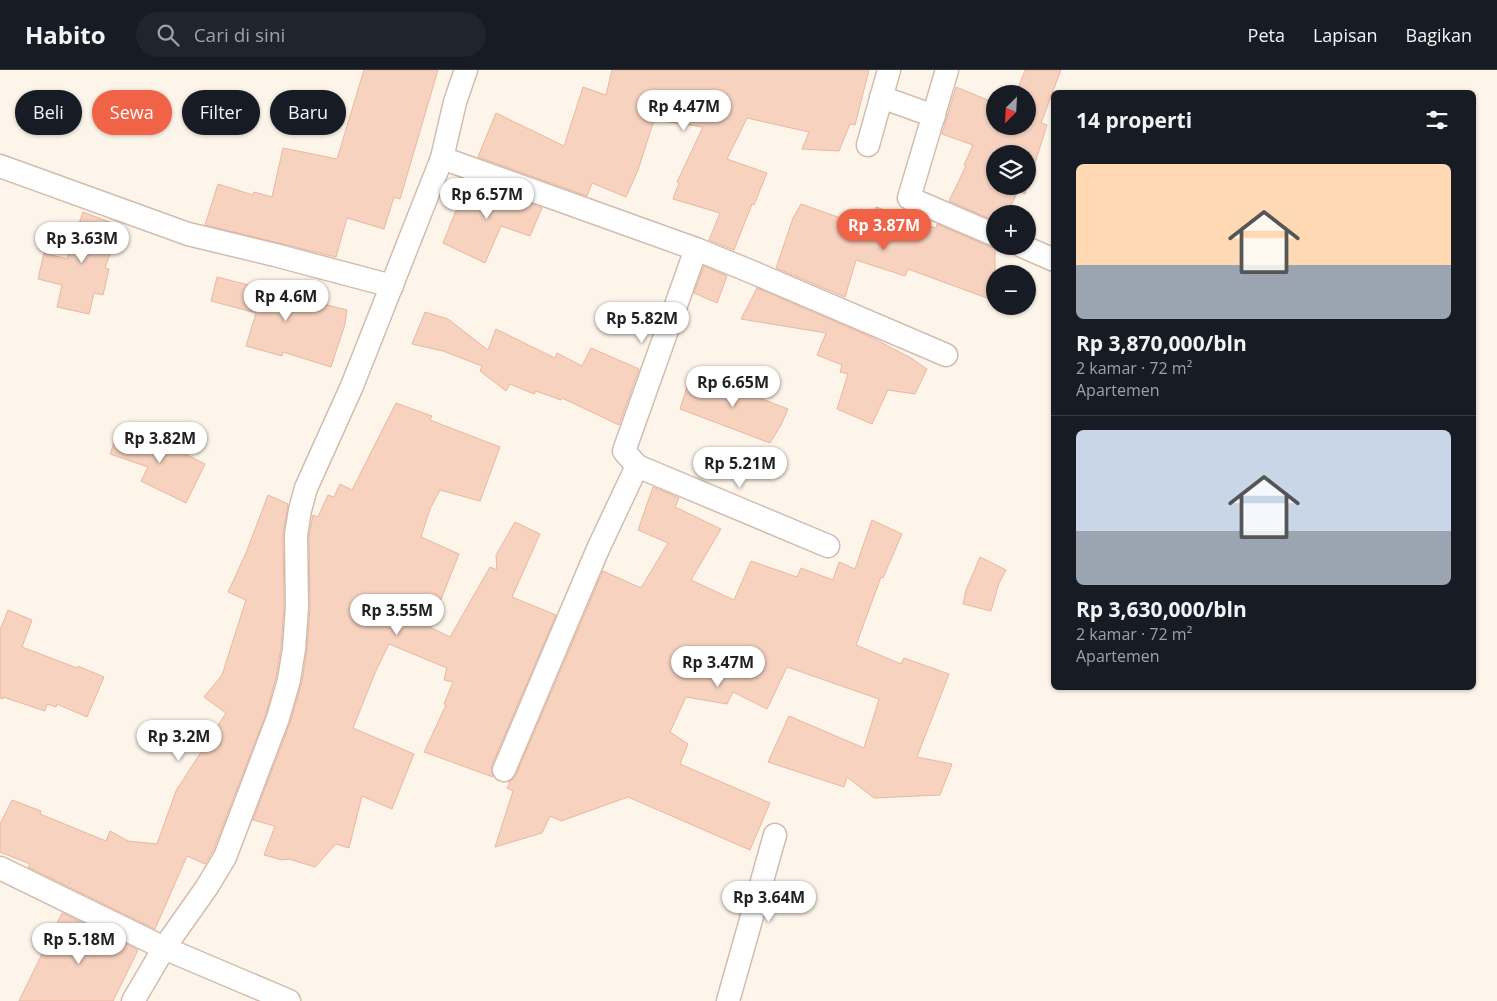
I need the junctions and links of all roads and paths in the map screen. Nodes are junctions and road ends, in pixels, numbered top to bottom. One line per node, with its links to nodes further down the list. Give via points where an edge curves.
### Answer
1 (466, 70): 7 (street)
2 (889, 70): 4 (street)
3 (947, 70): 5 (street)
4 (881, 97): 5 (street); 6 (street)
5 (934, 116): 9 (street, via 909,198)
6 (868, 145)
7 (442, 158): 10 (street); 13 (street)
8 (0, 166): 13 (street, via 188,234)
9 (986, 231)
10 (696, 249): 14 (street); 15 (street, via 624,451)
11 (1036, 252): 12 (street)
12 (1051, 259)
13 (392, 286): 20 (street, via 306,488 300,510 296,535 294,649 290,680 278,718 225,857)
14 (946, 355)
15 (637, 466): 16 (street); 17 (street, via 598,548)
16 (828, 546)
17 (504, 770)
18 (775, 835): 23 (street)
19 (0, 868): 20 (street)
20 (164, 948): 21 (street); 22 (street)
21 (133, 1001)
22 (289, 1001)
23 (728, 1001)

